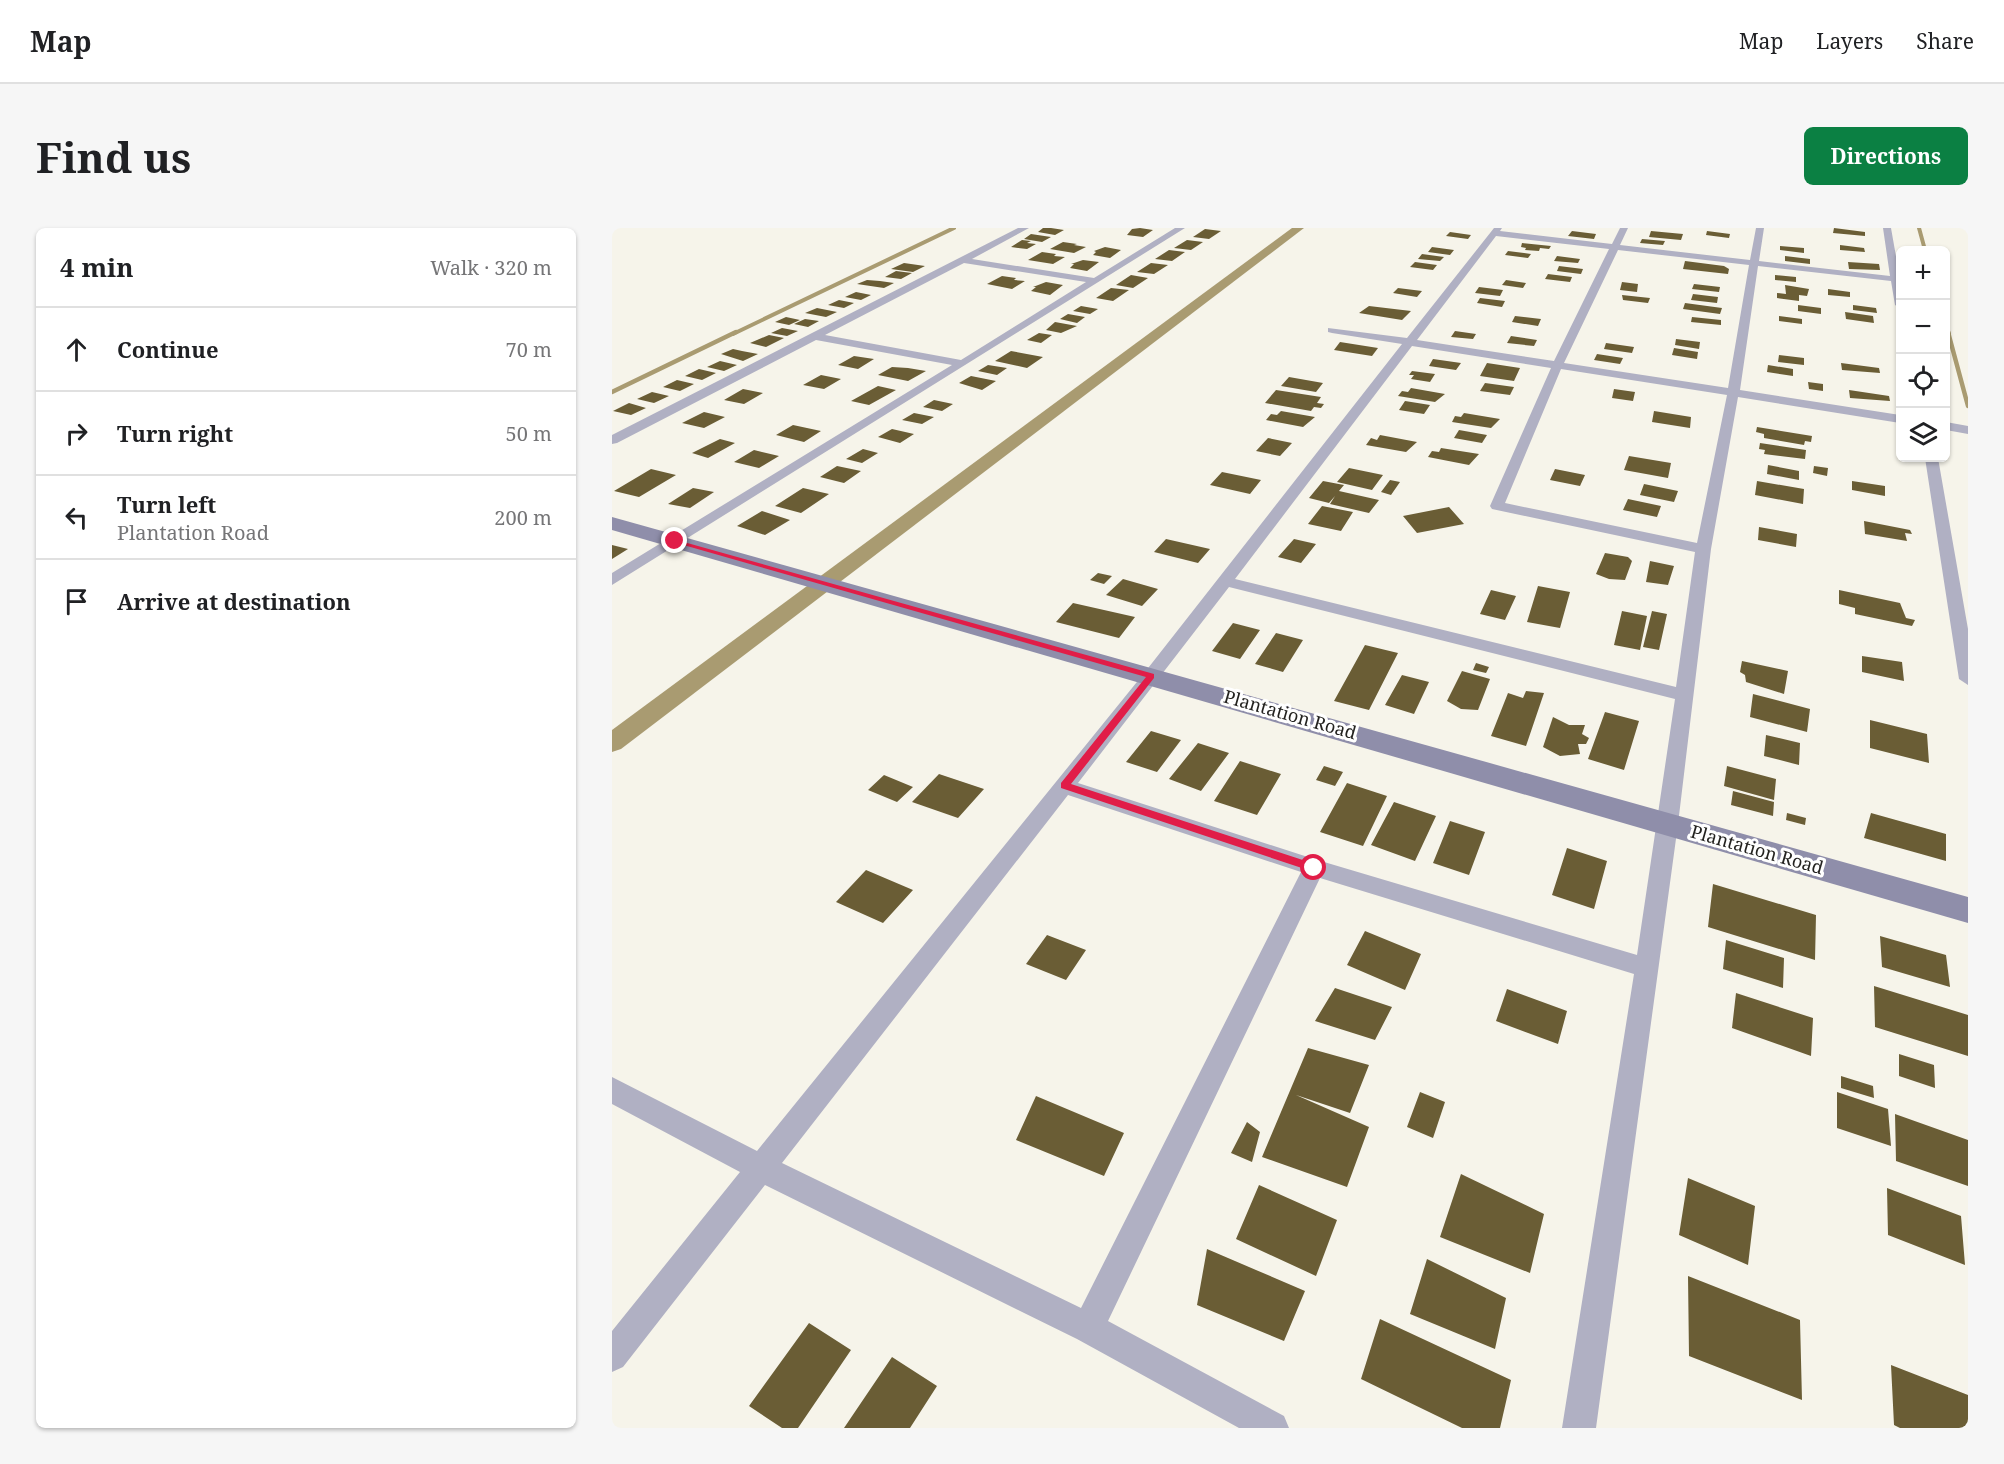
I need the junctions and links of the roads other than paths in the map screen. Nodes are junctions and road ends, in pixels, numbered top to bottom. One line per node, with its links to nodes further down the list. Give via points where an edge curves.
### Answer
1 (1025, 228): 8 (street)
2 (1181, 228): 11 (street)
3 (1624, 228): 7 (street)
4 (1760, 228): 9 (street)
5 (1887, 228): 10 (street)
6 (1496, 230): 7 (street); 15 (street)
7 (1616, 247): 9 (street); 17 (street)
8 (961, 260): 11 (street); 14 (street)
9 (1756, 263): 10 (street); 18 (street)
10 (1895, 279): 12 (street)
11 (1096, 281): 16 (street)
12 (1899, 300)
13 (1332, 330): 15 (street)
14 (813, 336): 16 (street); 22 (street)
15 (1410, 343): 17 (street); 28 (street)
16 (961, 363): 25 (street)
17 (1557, 366): 18 (street); 26 (street, via 1497,506)
18 (1733, 394): 19 (street); 26 (street)
19 (1896, 418)
20 (1950, 427): 21 (street)
21 (1968, 430)
22 (612, 440)
23 (1931, 462): 30 (street)
24 (612, 523): 25 (street, Plantation Road)
25 (675, 541): 27 (street); 29 (street, Plantation Road)
26 (1703, 549): 31 (street)
27 (612, 580)
28 (1225, 581): 29 (street); 31 (street)
29 (1152, 676): 32 (street); 33 (street, Plantation Road)
30 (1968, 679)
31 (1684, 695): 33 (street)
32 (1065, 786): 34 (street); 38 (street)
33 (1668, 824): 35 (street, Plantation Road); 36 (street)
34 (1314, 868): 36 (street); 39 (street)
35 (1968, 910)
36 (1647, 968): 42 (street)
37 (612, 1090): 38 (street)
38 (763, 1169): 39 (street); 40 (street)
39 (1088, 1328): 41 (street)
40 (612, 1356)
41 (1272, 1428)
42 (1579, 1428)

